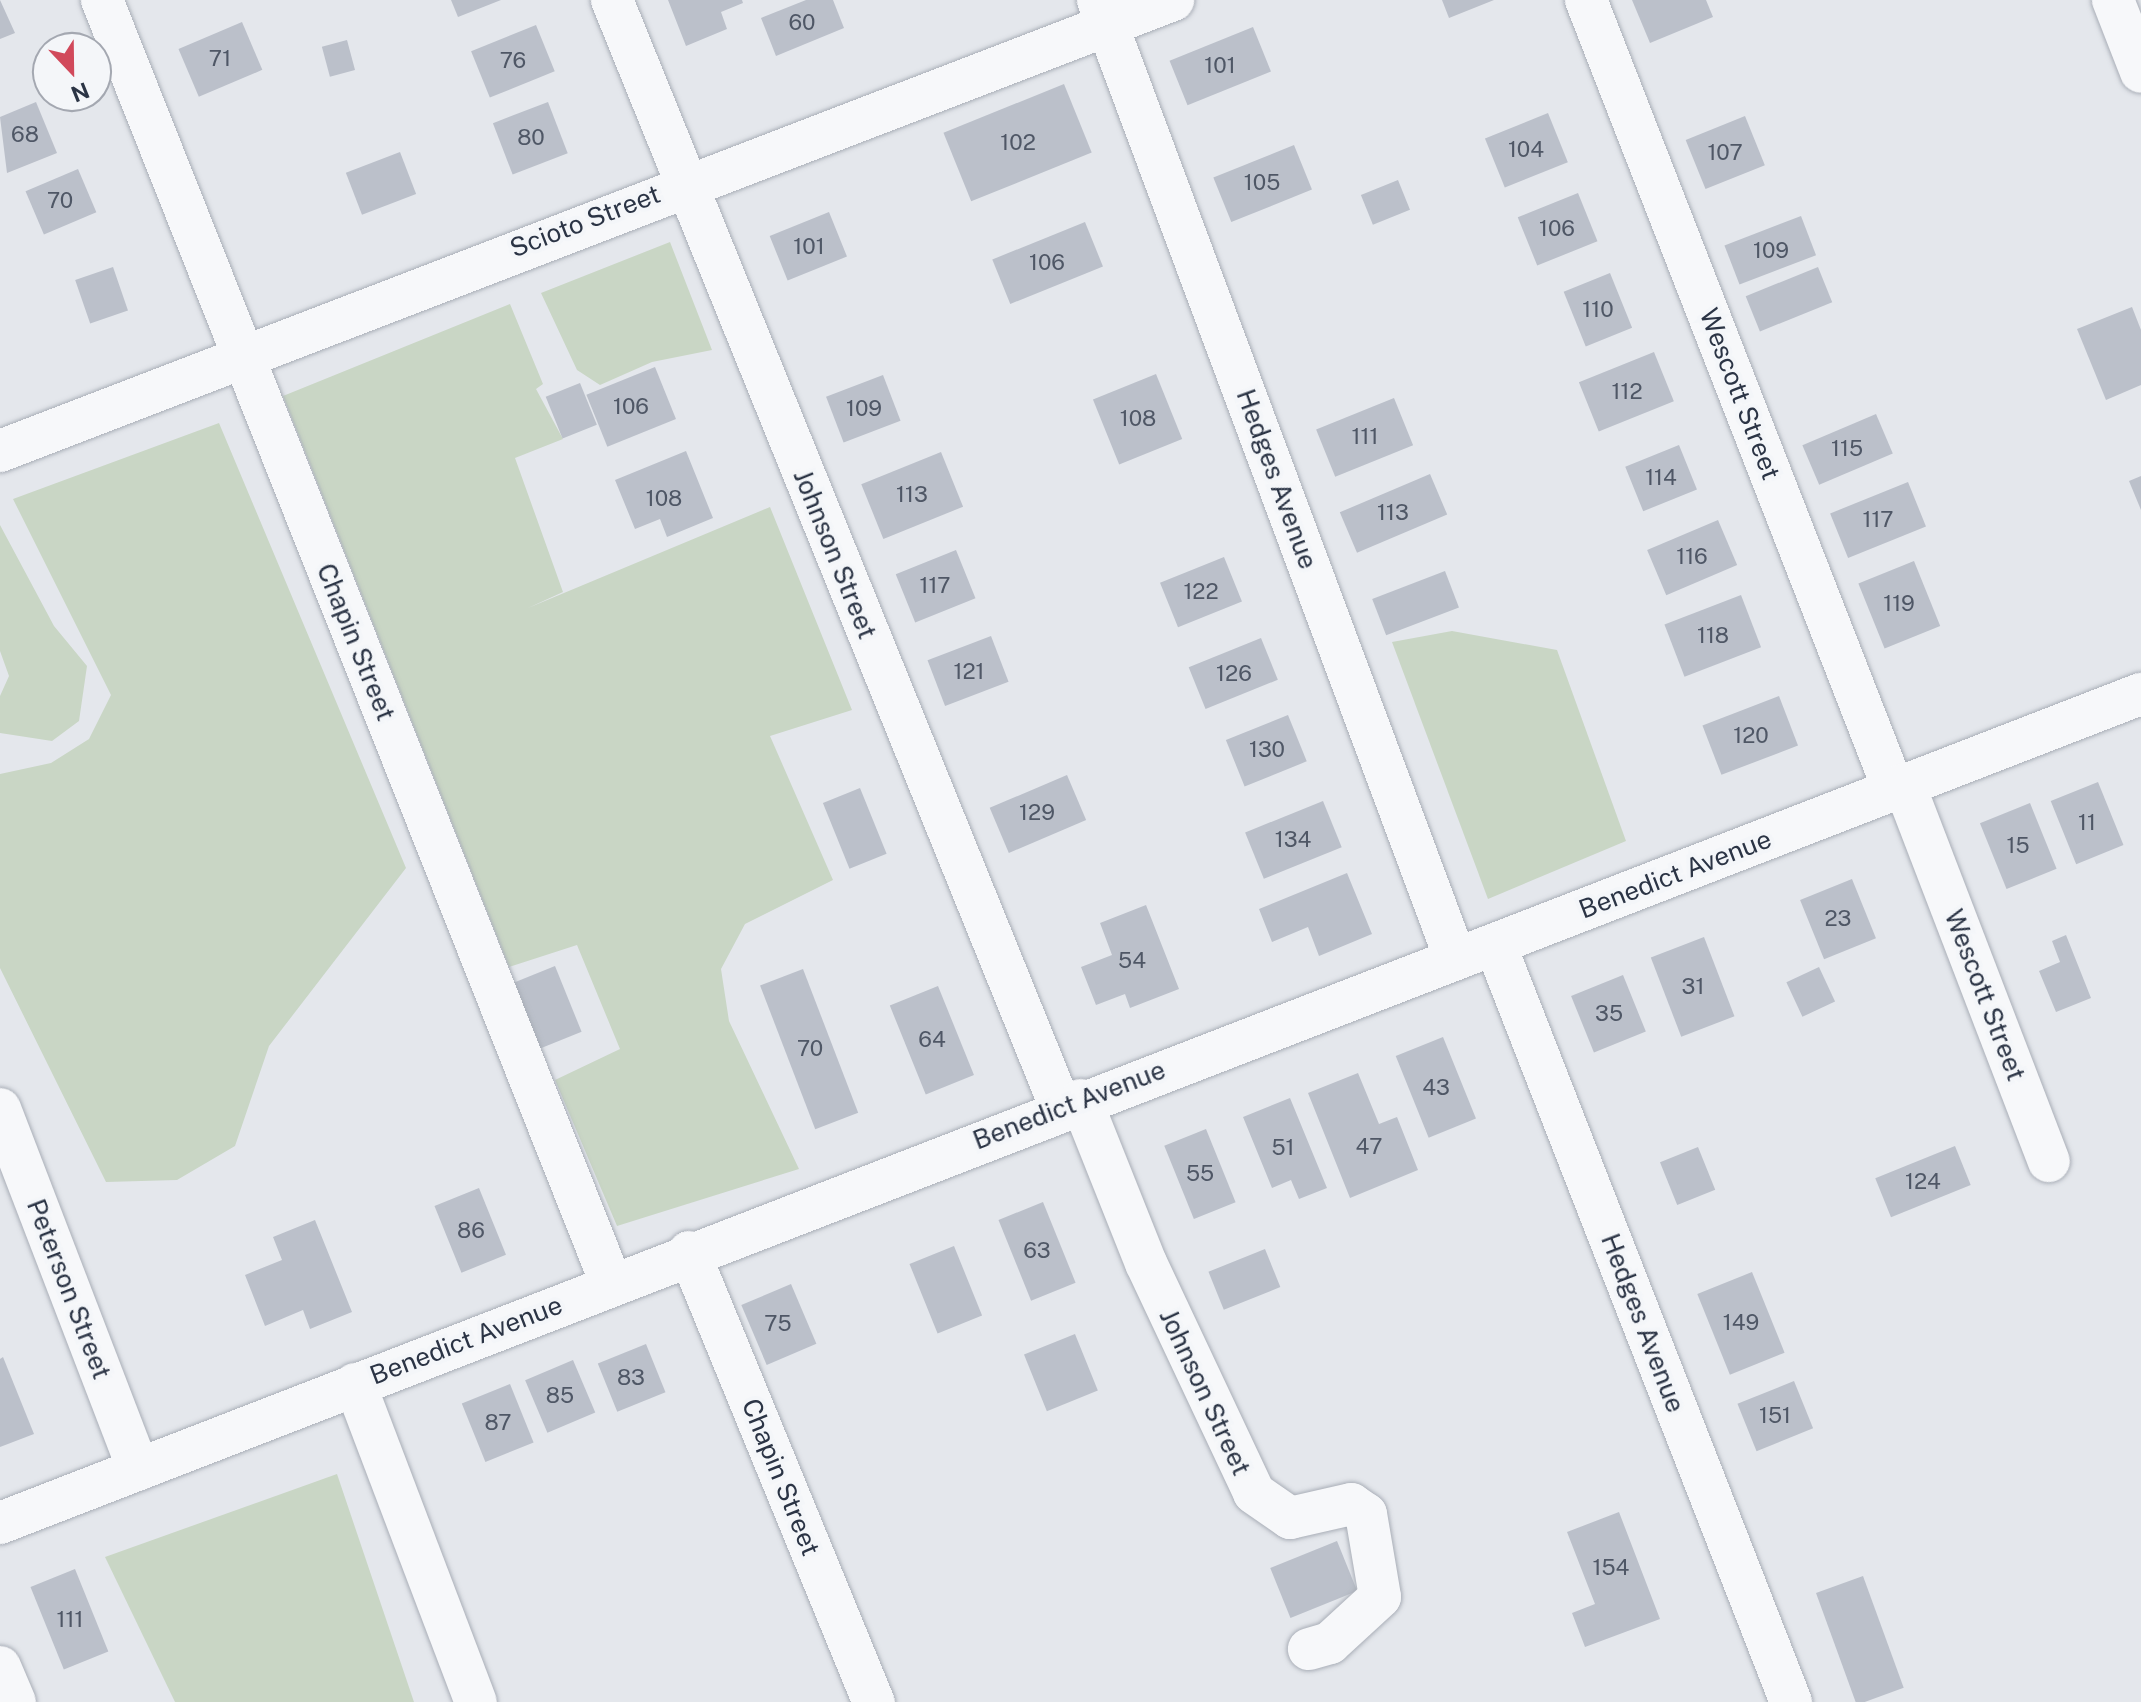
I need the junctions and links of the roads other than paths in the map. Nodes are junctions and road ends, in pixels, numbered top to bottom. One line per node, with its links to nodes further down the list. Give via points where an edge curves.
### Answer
1 (102, 0): 9 (street, Chapin Street)
2 (612, 0): 8 (street, Johnson Street)
3 (1173, 0): 6 (street, Scioto Street)
4 (1586, 0): 12 (street, Wescott Street)
5 (2113, 0): 7 (street)
6 (1103, 12): 8 (street, Scioto Street); 14 (street, Hedges Avenue)
7 (2141, 72)
8 (684, 183): 9 (street, Scioto Street); 15 (street, Johnson Street)
9 (241, 353): 10 (street, Scioto Street); 19 (street, Chapin Street)
10 (0, 451)
11 (2141, 694): 12 (street, Benedict Avenue)
12 (1898, 786): 13 (street, Benedict Avenue); 17 (street, Wescott Street)
13 (1495, 944): 14 (street, Benedict Avenue); 28 (street, Hedges Avenue)
14 (1455, 958): 15 (street, Benedict Avenue)
15 (1071, 1104): 18 (street, Benedict Avenue); 23 (street, Johnson Street, via 1254,1493 1290,1518 1351,1504 1366,1514 1380,1597 1330,1643)
16 (0, 1109): 21 (street, Peterson Street)
17 (2049, 1161)
18 (689, 1252): 19 (street, Benedict Avenue); 27 (street, Chapin Street)
19 (611, 1283): 20 (street, Benedict Avenue)
20 (355, 1384): 21 (street, Benedict Avenue); 26 (street)
21 (138, 1469): 22 (street, Benedict Avenue)
22 (0, 1523)
23 (1309, 1649)
24 (0, 1667): 25 (street)
25 (15, 1702)
26 (476, 1702)
27 (874, 1702)
28 (1791, 1702)

